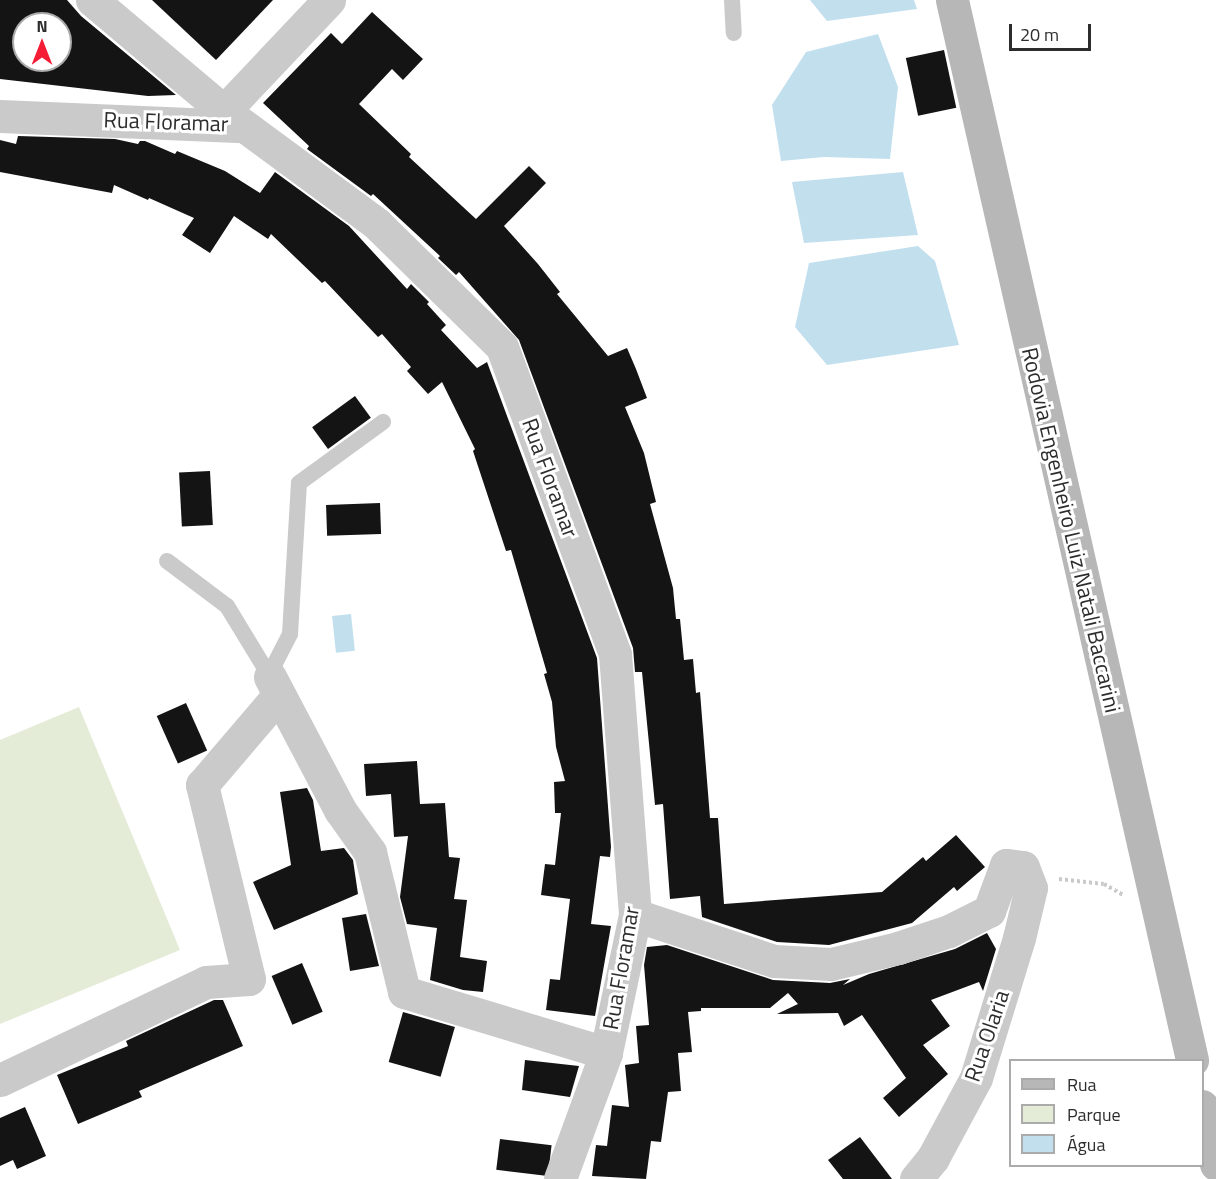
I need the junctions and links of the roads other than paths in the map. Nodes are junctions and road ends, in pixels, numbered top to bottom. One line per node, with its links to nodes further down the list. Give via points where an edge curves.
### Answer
1 (92, 0): 7 (street)
2 (329, 0): 7 (street)
3 (732, 0): 5 (lane)
4 (952, 0): 13 (main road, Rodovia Engenheiro Luiz Natali Baccarini)
5 (734, 33)
6 (0, 116): 7 (street, Rua Floramar)
7 (234, 119): 11 (street, Rua Floramar, via 377,224 502,347 615,654)
8 (383, 422): 10 (lane, via 299,483 290,634)
9 (166, 561): 10 (lane, via 227,606)
10 (274, 685): 12 (street, via 340,810 370,852 404,992); 14 (street, via 202,785 249,979 206,982)
11 (635, 915): 12 (street, Rua Floramar); 18 (street, Rua Olaria, via 774,962 831,964 949,931 989,911 1006,866 1023,867 1031,888 976,1078 933,1158)
12 (606, 1053): 17 (street, Rua Floramar)
13 (1192, 1059)
14 (0, 1080)
15 (1204, 1110): 16 (main road)
16 (1216, 1164)
17 (560, 1179)
18 (916, 1179)

